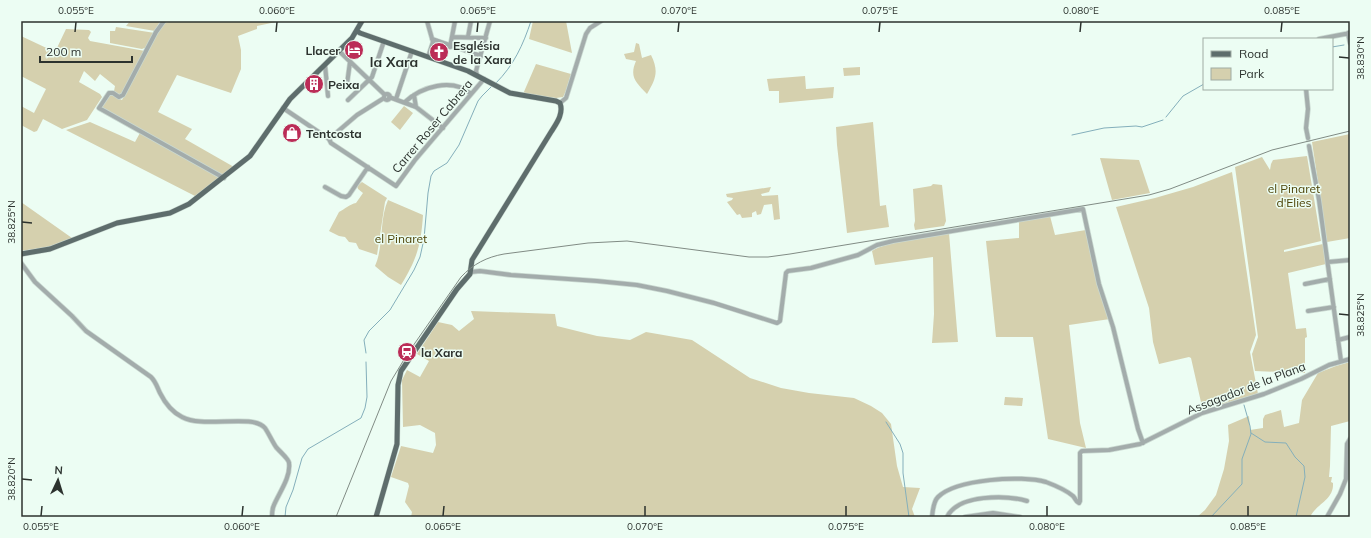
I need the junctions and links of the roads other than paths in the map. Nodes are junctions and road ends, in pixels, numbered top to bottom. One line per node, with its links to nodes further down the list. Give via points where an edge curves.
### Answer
1 (164, 21): 44 (street, via 123,95 120,97 109,93 99,108)
2 (362, 21): 8 (main road)
3 (427, 21): 14 (street)
4 (455, 21): 10 (street)
5 (471, 21): 11 (street)
6 (490, 21): 12 (street)
7 (601, 21): 36 (street, via 586,34 566,98)
8 (357, 31): 15 (main road); 18 (main road)
9 (1349, 33): 13 (street); 16 (street)
10 (452, 36): 11 (street); 17 (street)
11 (468, 37): 12 (street)
12 (486, 38): 20 (street)
13 (1324, 38)
14 (432, 39): 17 (street); 21 (street)
15 (384, 42): 19 (main road); 25 (street, via 372,77)
16 (1350, 43)
17 (450, 47): 20 (street)
18 (339, 51): 22 (street); 23 (main road)
19 (412, 51): 21 (main road); 33 (street)
20 (481, 56): 24 (street)
21 (428, 57): 24 (main road)
22 (350, 62): 25 (street); 27 (street)
23 (325, 64): 31 (street); 38 (main road)
24 (475, 73): 26 (main road)
25 (368, 79): 32 (street); 34 (street)
26 (484, 79): 29 (street, Carrer Roser Cabrera); 36 (main road, via 514,94 551,99)
27 (347, 84)
28 (1306, 90): 40 (street)
29 (471, 94): 30 (street, via 464,89 444,84); 39 (street, Carrer Roser Cabrera)
30 (414, 95): 35 (street); 37 (street)
31 (328, 96)
32 (384, 97): 33 (street, via 387,100 389,97); 41 (street, via 357,115)
33 (396, 98): 35 (street)
34 (348, 100)
35 (405, 102): 37 (street)
36 (560, 103): 50 (main road, via 562,111 556,124 472,260)
37 (416, 107): 39 (street)
38 (283, 108): 41 (street); 44 (main road, via 250,156)
39 (443, 128): 43 (street, Carrer Roser Cabrera, via 396,186)
40 (1308, 138)
41 (329, 139): 43 (street, via 331,143)
42 (1310, 146): 48 (street)
43 (368, 167): 45 (street, via 346,197)
44 (224, 178): 46 (main road, via 179,210 122,222 52,248)
45 (325, 187)
46 (21, 254)
47 (1350, 260): 48 (street)
48 (1328, 262): 51 (street)
49 (21, 263): 62 (street, via 35,282 86,331 151,377 170,408 182,417 193,422 257,423 265,428 290,464 273,507)
50 (471, 272): 60 (street, via 637,285 714,303 777,323 780,321 788,271 811,268 858,255 878,245 894,241 1083,210 1099,284 1113,327); 63 (main road, via 401,371 398,385 397,444)
51 (1330, 280): 52 (street); 53 (street)
52 (1305, 284)
53 (1334, 306): 54 (street); 56 (street)
54 (1308, 311)
55 (1350, 337): 56 (street)
56 (1338, 340): 58 (street)
57 (1350, 359): 58 (street, Assagador de la Plana)
58 (1341, 361): 60 (street, Assagador de la Plana, via 1264,394 1202,413)
59 (1350, 439): 68 (street, via 1347,444 1346,479)
60 (1143, 443): 64 (street, Assagador de la Plana, via 1108,450 1081,451 1079,503 1073,496 1047,483 1000,479 947,491 936,499)
61 (1027, 500): 65 (street, via 998,498 968,501 952,509)
62 (272, 517)
63 (376, 517)
64 (932, 517)
65 (947, 517)
66 (965, 517): 67 (street, via 993,513)
67 (1020, 517)
68 (1327, 517)

